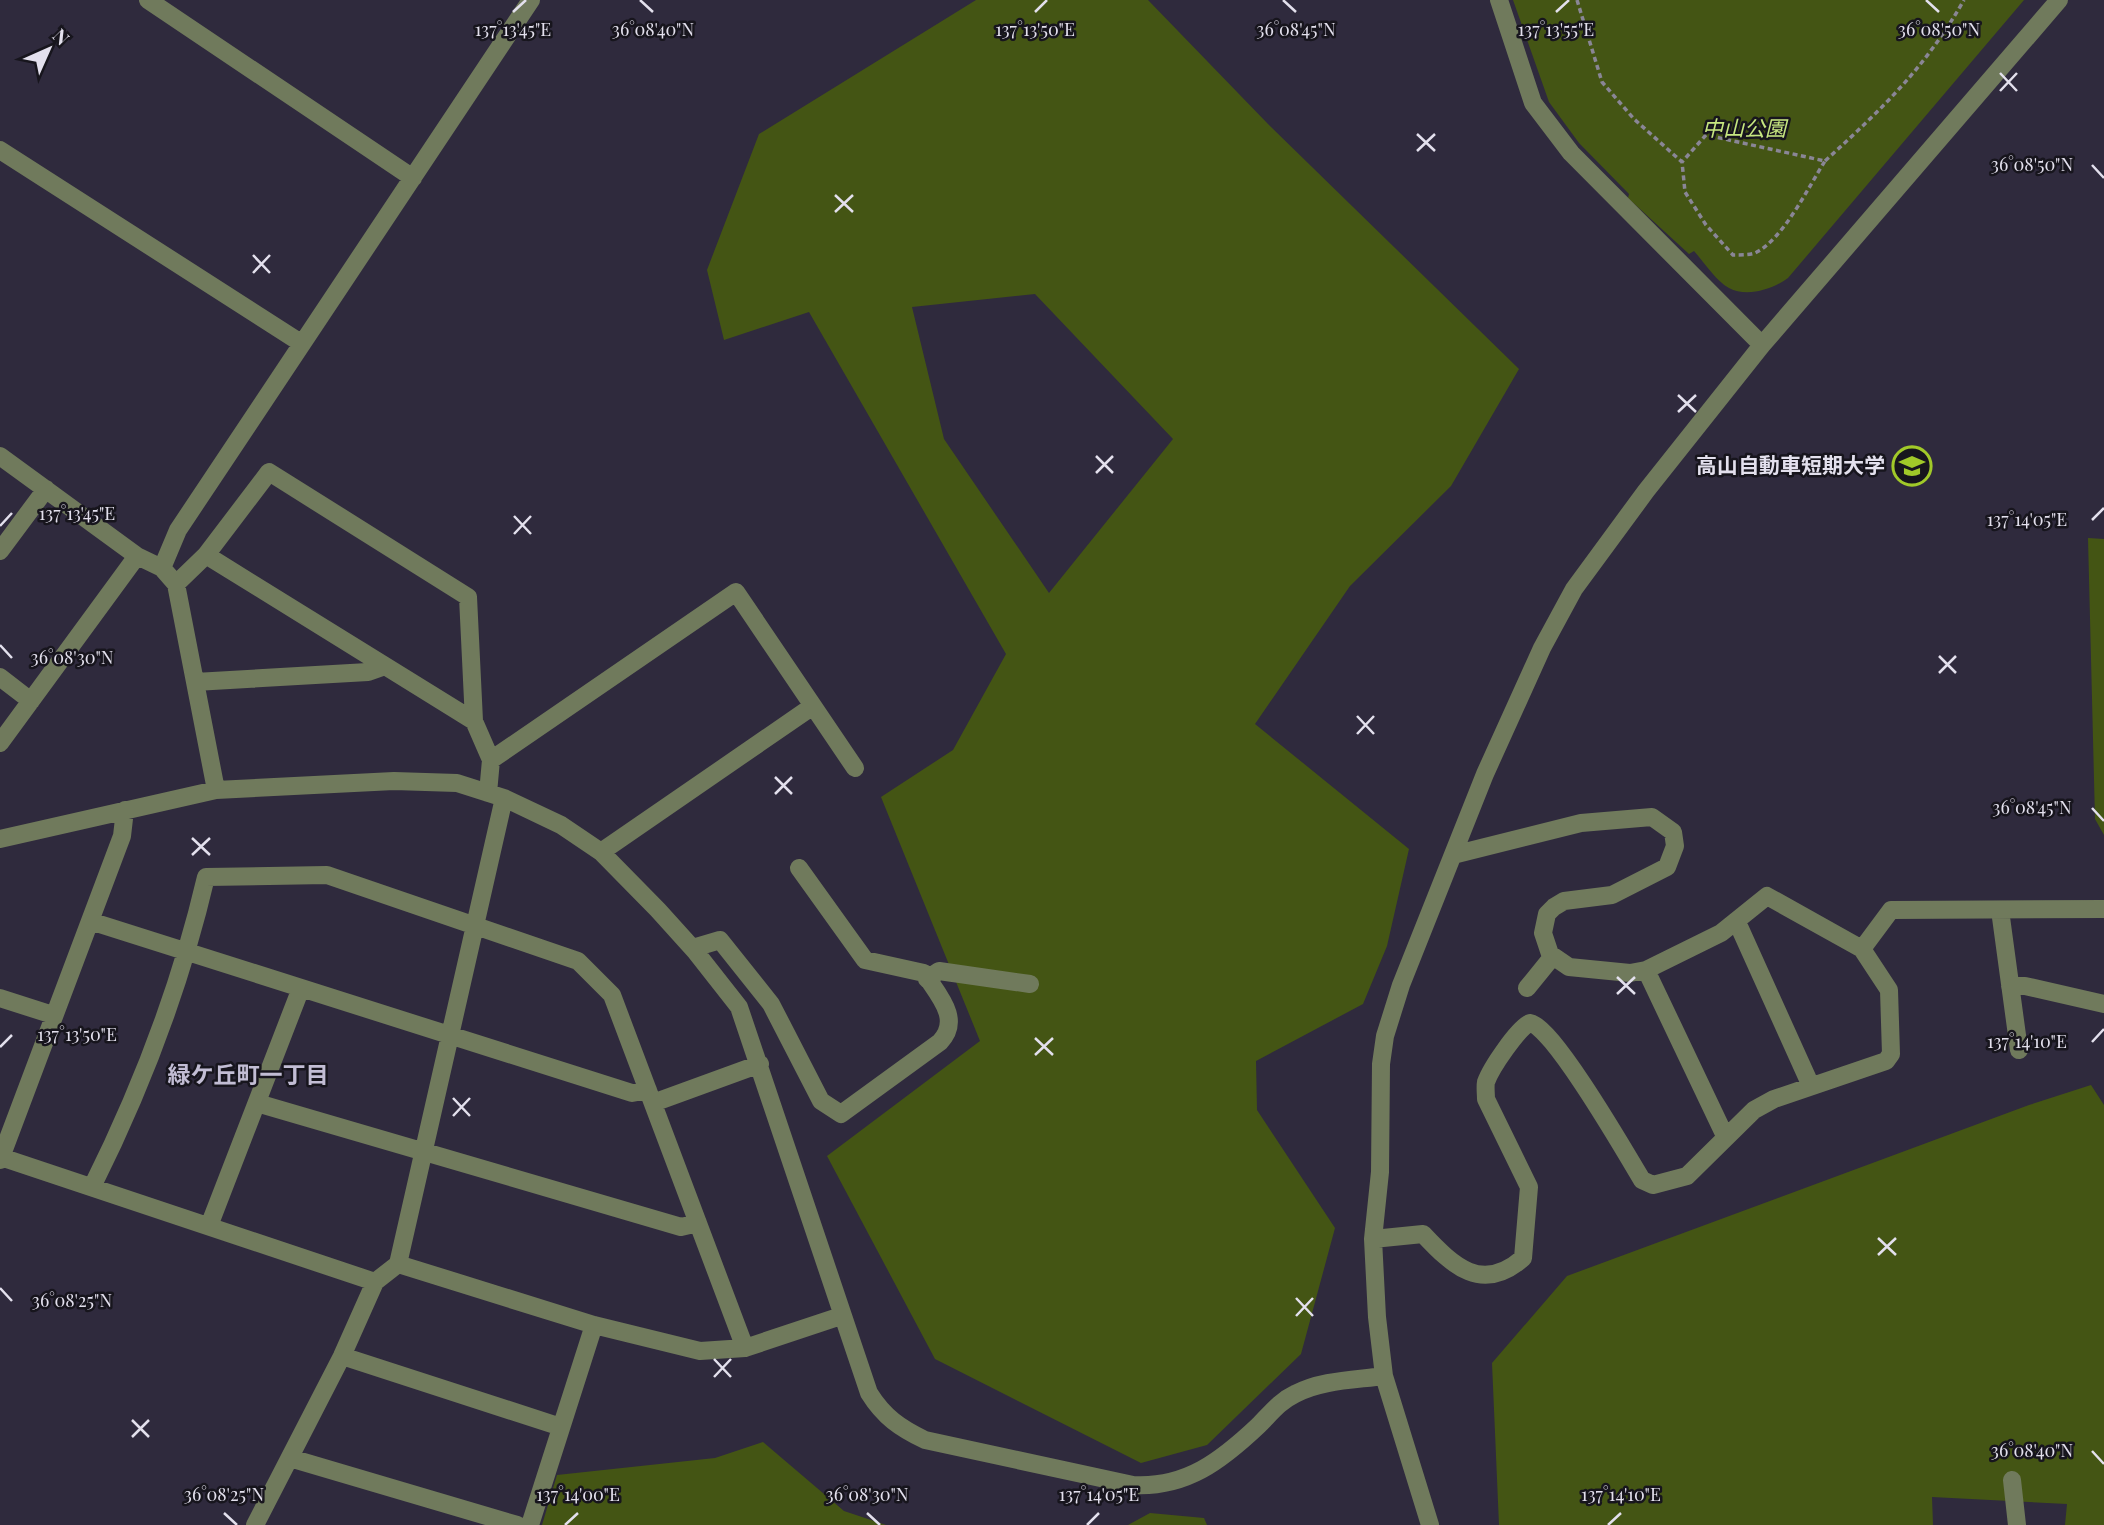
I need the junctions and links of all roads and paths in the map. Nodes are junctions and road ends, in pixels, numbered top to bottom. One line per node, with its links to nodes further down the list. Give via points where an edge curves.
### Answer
1 (148, 0): 10 (street)
2 (531, 0): 10 (street)
3 (1499, 0): 12 (street, via 1534,103 1571,153)
4 (1577, 0): 9 (path, via 1602,82 1634,119)
5 (1964, 0): 8 (path, via 1911,78)
6 (2059, 0): 12 (street)
7 (0, 150): 11 (street)
8 (1825, 161): 9 (path, via 1706,135); 9 (path, via 1768,243 1754,254 1733,255 1685,192)
9 (1682, 162)
10 (413, 178): 11 (street)
11 (301, 342): 18 (street, via 178,530)
12 (1762, 345): 34 (street, via 1574,589 1524,687)
13 (0, 456): 14 (street)
14 (46, 489): 15 (street); 17 (street)
15 (0, 551)
16 (206, 555): 19 (street); 20 (street); 25 (street, via 269,472 468,597)
17 (138, 556): 18 (street); 23 (street)
18 (162, 568): 19 (street)
19 (176, 584): 22 (street)
20 (384, 666): 22 (street, via 368,672); 25 (street)
21 (0, 677): 23 (street)
22 (195, 682): 29 (street)
23 (31, 701): 26 (street)
24 (813, 706): 27 (street, via 736,592); 28 (street); 33 (street)
25 (474, 722): 27 (street)
26 (0, 743)
27 (491, 760): 30 (street)
28 (855, 768)
29 (216, 790): 30 (street, via 429,781 457,783); 31 (street)
30 (496, 796): 33 (street, via 561,825); 40 (street)
31 (125, 810): 32 (street); 38 (street, via 122,836)
32 (0, 839)
33 (601, 852): 41 (street)
34 (1453, 855): 44 (street, via 1581,823 1653,817 1665,823 1673,832 1675,846 1667,867 1612,895 1564,901 1547,914 1543,933); 66 (street, via 1385,1036)
35 (799, 868): 46 (street, via 865,960 924,973)
36 (2104, 909): 37 (street)
37 (2000, 910): 42 (street, via 1891,910); 48 (street)
38 (90, 921): 43 (street); 53 (street)
39 (1738, 922): 42 (street, via 1767,896); 45 (street); 57 (street)
40 (476, 925): 43 (street, via 327,875 206,877); 54 (street); 58 (street, via 578,961 612,995)
41 (693, 948): 46 (street, via 720,940 771,1004 821,1101 841,1114 947,1034 947,1009); 56 (street, via 739,1007)
42 (1862, 950): 57 (street, via 1889,990 1891,1054 1886,1061)
43 (188, 953): 49 (street); 63 (street, via 117,1137)
44 (1553, 956): 45 (street, via 1569,967 1630,973); 50 (street)
45 (1646, 970): 60 (street)
46 (928, 979): 47 (street, via 939,971)
47 (1030, 984)
48 (2010, 986): 52 (street); 55 (street)
49 (301, 988): 54 (street); 59 (street)
50 (1527, 988)
51 (0, 998): 53 (street)
52 (2104, 1004)
53 (53, 1015): 62 (street)
54 (452, 1035): 58 (street); 61 (street)
55 (2019, 1050)
56 (760, 1064): 58 (street); 69 (street)
57 (1811, 1086): 60 (street, via 1754,1110)
58 (650, 1097): 64 (street)
59 (257, 1103): 61 (street); 65 (street)
60 (1725, 1136): 66 (street, via 1681,1179 1653,1185 1642,1180 1551,1040 1537,1023 1531,1023 1519,1031 1485,1090 1529,1187 1523,1258 1506,1270 1474,1275 1446,1258 1423,1234)
61 (425, 1151): 64 (street, via 681,1227); 67 (street)
62 (0, 1158): 63 (street)
63 (92, 1186): 65 (street)
64 (698, 1223): 71 (street)
65 (209, 1226): 68 (street)
66 (1373, 1239): 73 (street)
67 (398, 1264): 68 (street); 70 (street)
68 (375, 1282): 72 (street)
69 (841, 1316): 71 (street); 73 (street, via 869,1394 900,1429 925,1440 1133,1485 1180,1481 1202,1470 1230,1451 1281,1403 1306,1389)
70 (594, 1325): 71 (street, via 700,1351); 74 (street)
71 (746, 1348)
72 (342, 1356): 74 (street); 75 (street)
73 (1384, 1377): 80 (street)
74 (561, 1427): 79 (street)
75 (290, 1458): 77 (street); 78 (street)
76 (2012, 1480): 81 (street)
77 (255, 1525)
78 (517, 1525)
79 (530, 1525)
80 (1430, 1525)
81 (2017, 1525)

